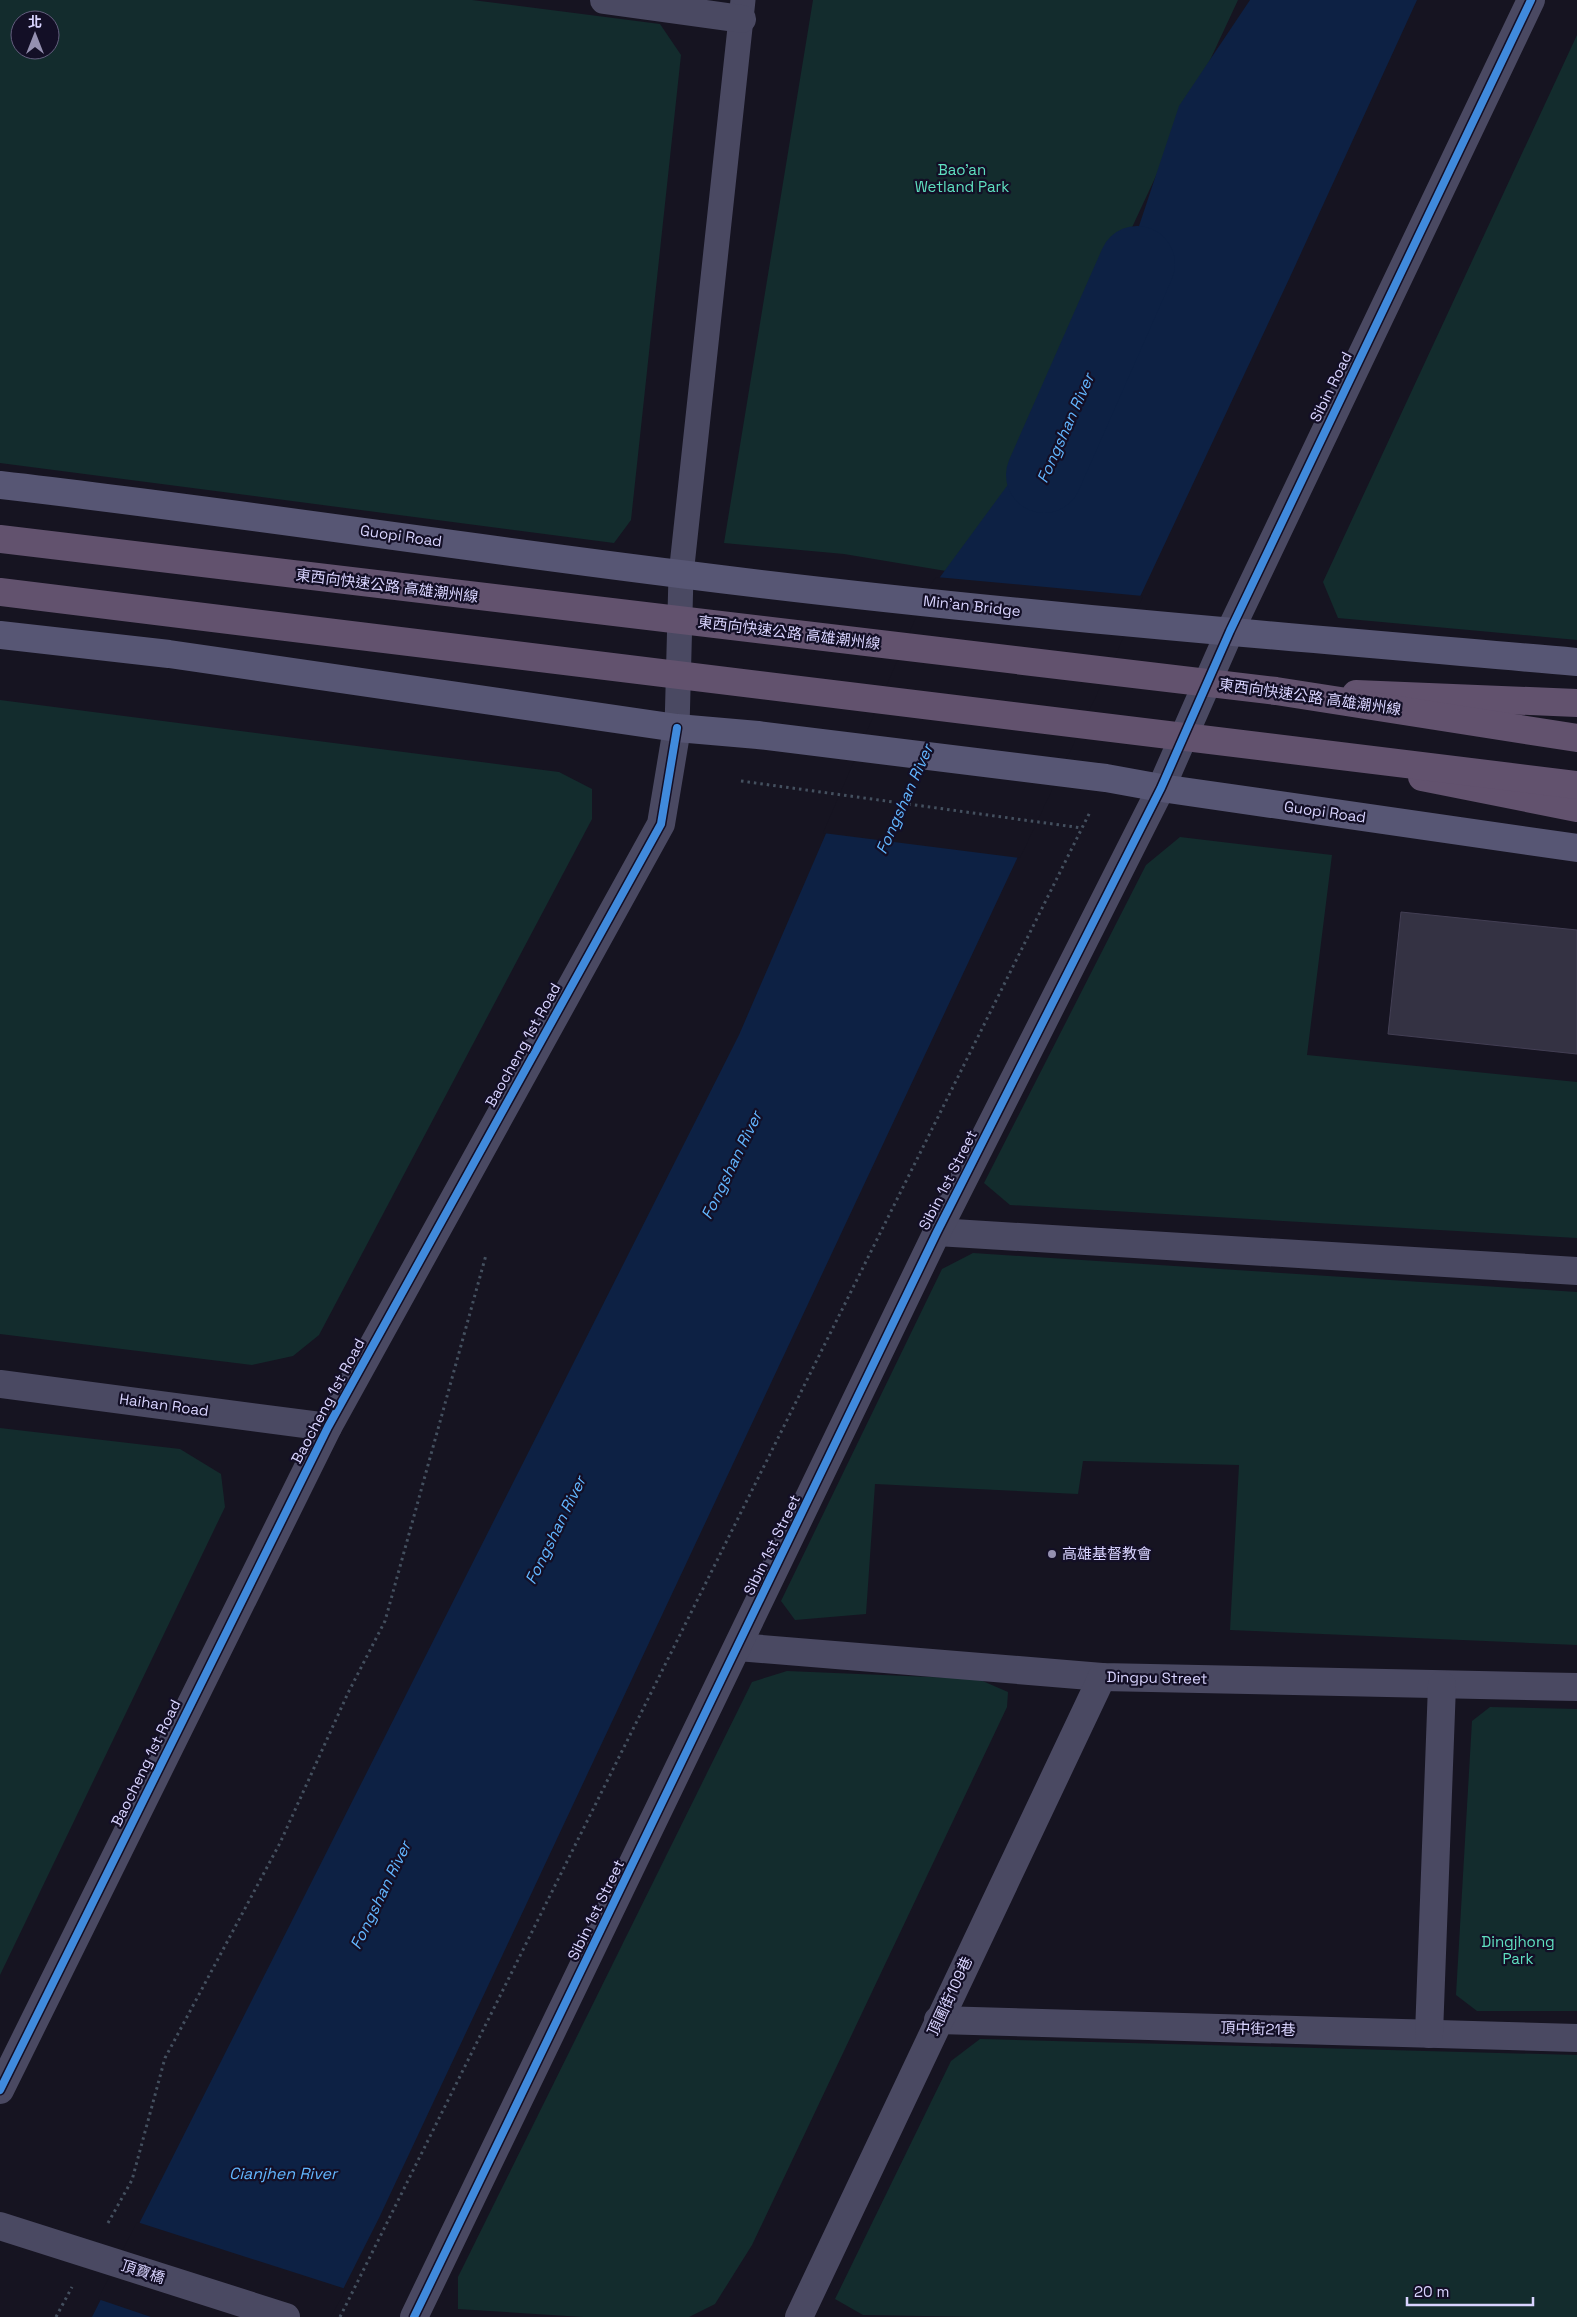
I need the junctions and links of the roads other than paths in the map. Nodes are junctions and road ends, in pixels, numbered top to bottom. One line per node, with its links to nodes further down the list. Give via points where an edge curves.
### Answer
1 (604, 0): 3 (street)
2 (1531, 0): 9 (street, Sibin Road)
3 (742, 10): 6 (lane)
4 (0, 486): 6 (main road, Guopi Road, via 191,507)
5 (0, 539): 12 (highway, 東西向快速公路 高雄潮州線, bridge)
6 (681, 575): 7 (main road, Guopi Road); 14 (lane)
7 (802, 588): 9 (main road, Min'an Bridge, via 1142,625)
8 (0, 592): 16 (highway, bridge)
9 (1230, 631): 11 (main road); 18 (street, Sibin Road)
10 (0, 635): 14 (main road, via 169,654)
11 (1577, 662)
12 (1276, 691): 13 (highway, bridge); 15 (highway, 東西向快速公路 高雄潮州線, bridge)
13 (1577, 703)
14 (678, 728): 18 (main road, Guopi Road, via 1106,778); 24 (street, Baocheng 1st Road, via 661,824)
15 (1577, 738)
16 (1262, 745): 17 (highway, bridge); 19 (highway, bridge)
17 (1577, 784)
18 (1161, 788): 20 (main road, Guopi Road); 21 (street, Sibin 1st Street)
19 (1577, 808)
20 (1577, 848)
21 (937, 1232): 22 (street); 25 (street, Sibin 1st Street)
22 (1577, 1271)
23 (0, 1384): 24 (street, Haihan Road)
24 (328, 1427): 32 (street, Baocheng 1st Road)
25 (738, 1647): 26 (street, Dingpu Street); 35 (street, Sibin 1st Street)
26 (1102, 1677): 27 (street, Dingpu Street); 29 (street, 頂圃街109巷)
27 (1442, 1684): 28 (street, Dingpu Street); 30 (street)
28 (1577, 1688)
29 (938, 2020): 30 (street, 頂中街21巷); 36 (street, 頂圃街109巷)
30 (1429, 2034): 31 (street, 頂中街21巷)
31 (1577, 2038)
32 (0, 2090)
33 (0, 2226): 34 (street, 頂寶橋, bridge)
34 (286, 2317)
35 (414, 2317)
36 (799, 2317)

